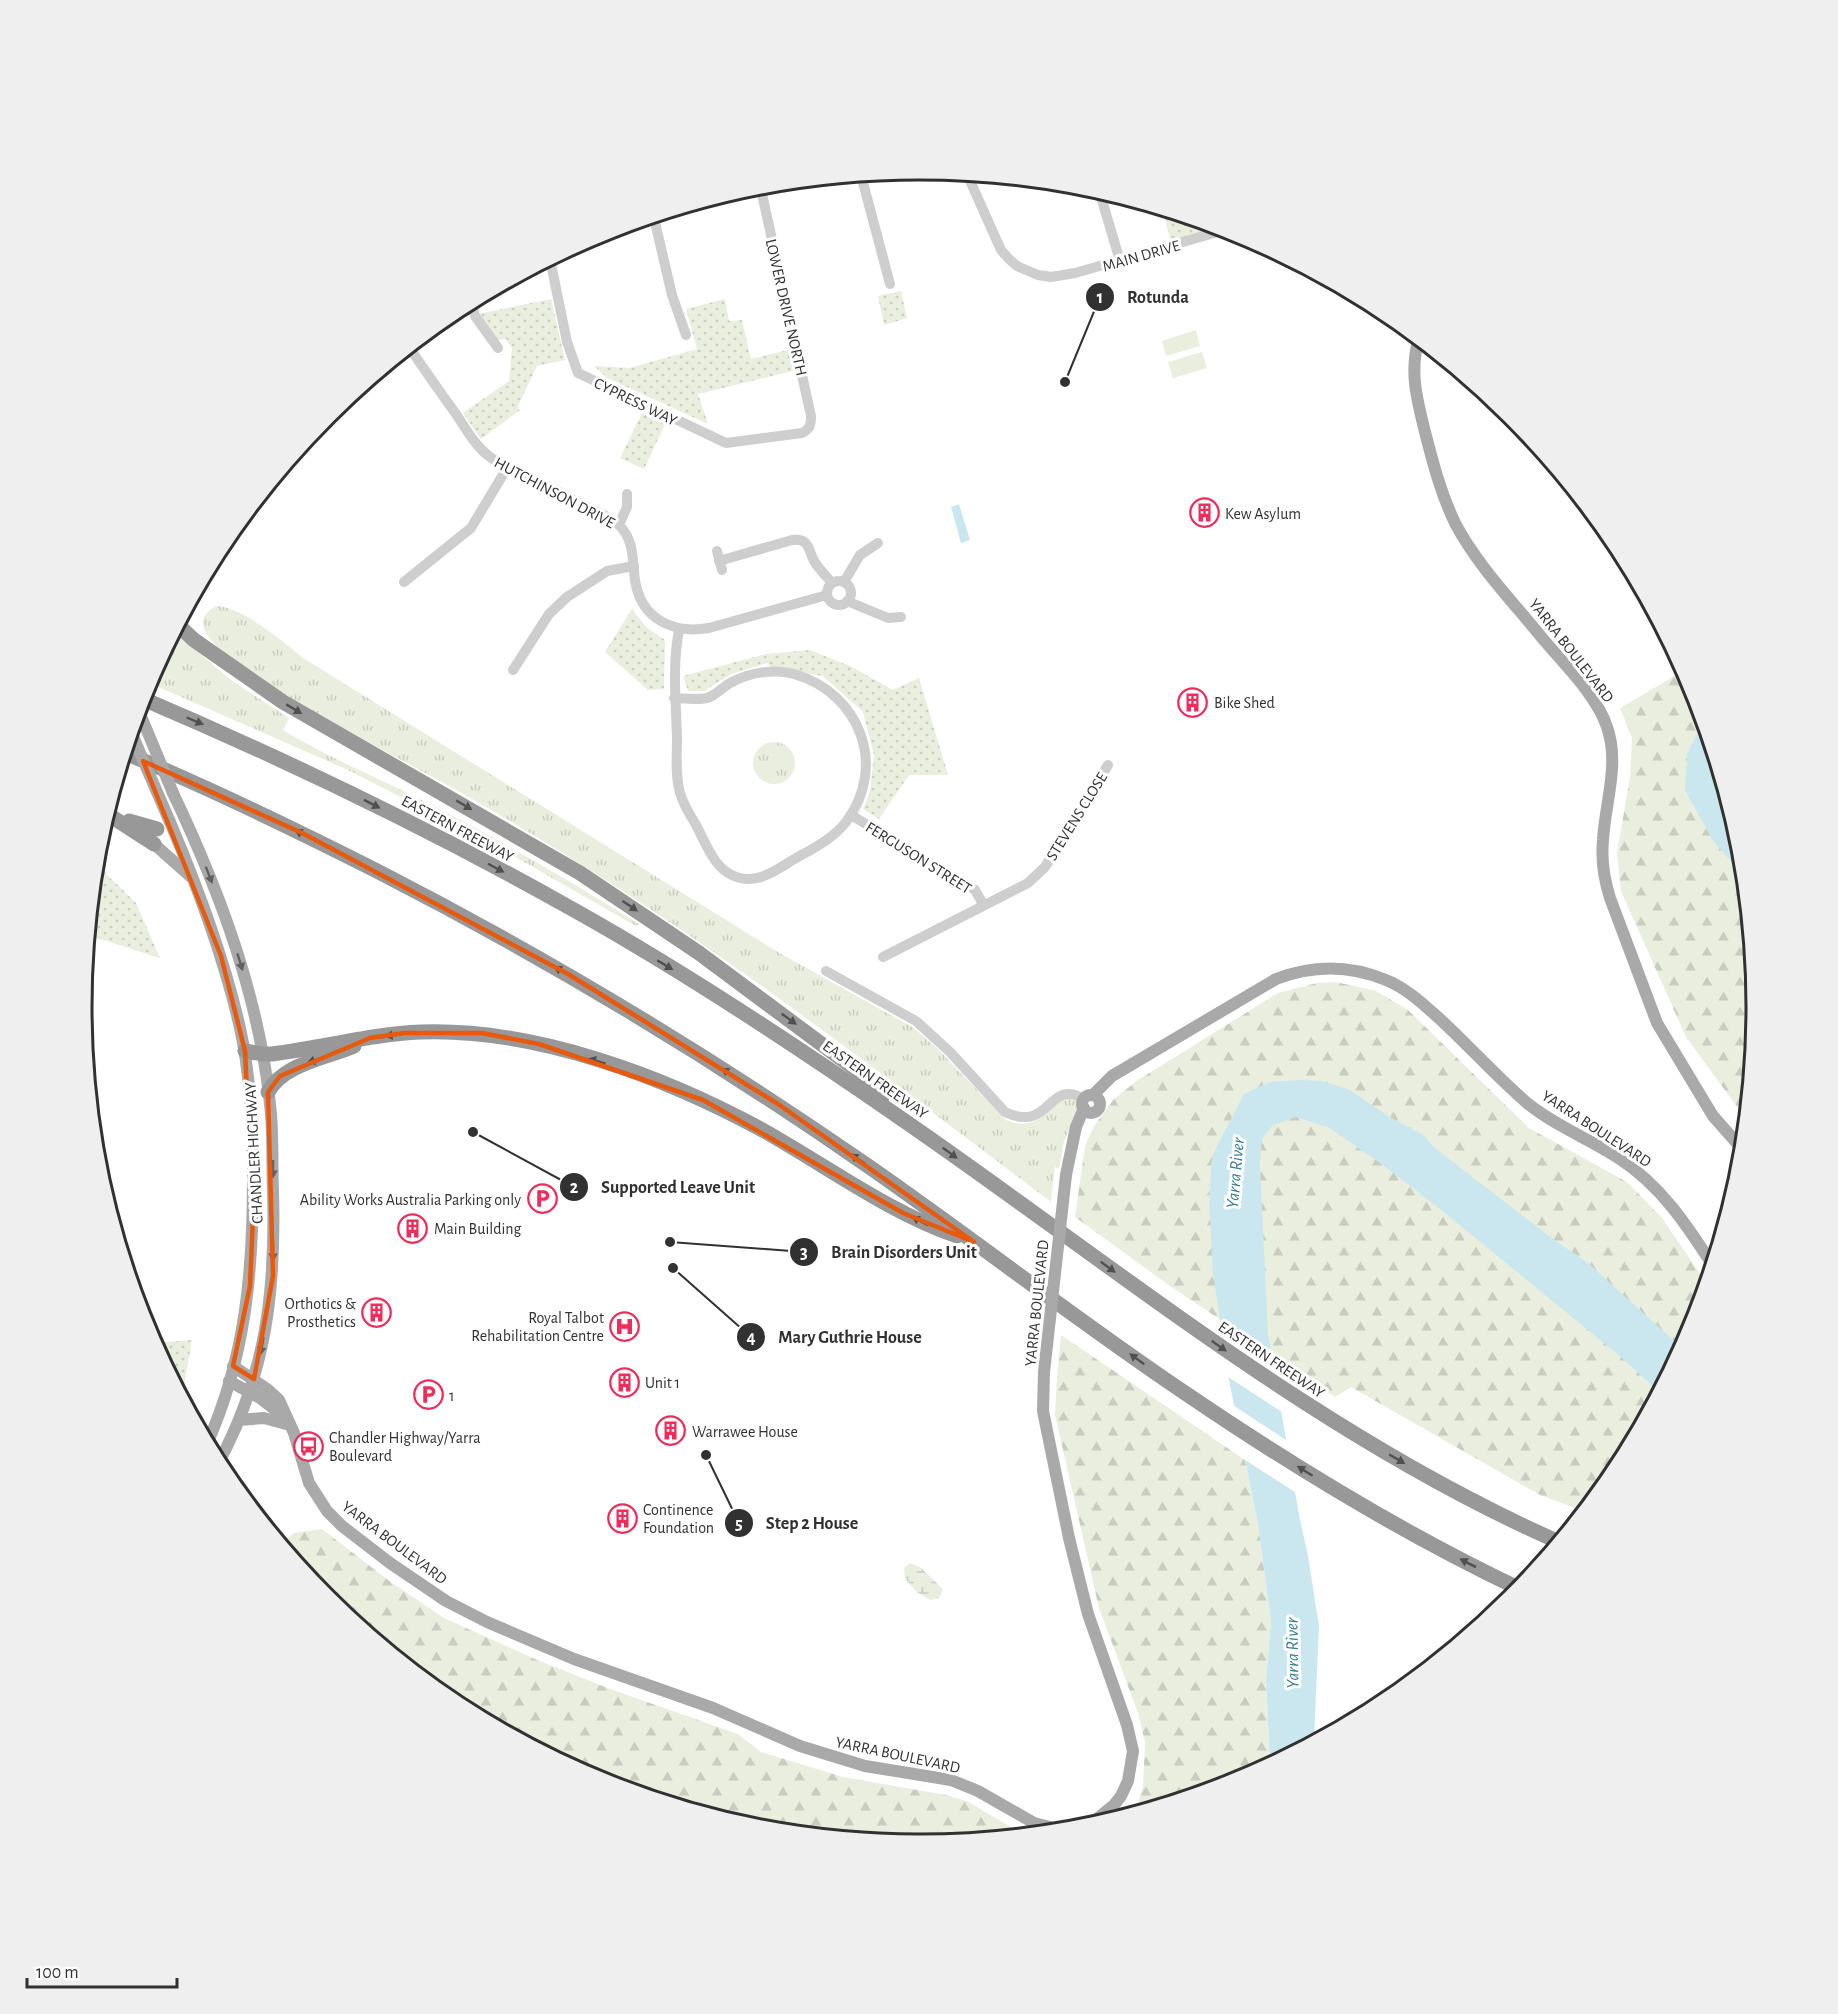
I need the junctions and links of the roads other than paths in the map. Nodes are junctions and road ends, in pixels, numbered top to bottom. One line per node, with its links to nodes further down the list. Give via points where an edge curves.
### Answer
1 (863, 181): 9 (street)
2 (971, 181): 7 (street, MAIN DRIVE, via 1000,250 1017,266 1051,277)
3 (761, 195): 15 (street, LOWER DRIVE NORTH, via 811,416)
4 (1102, 200): 7 (street)
5 (655, 222): 11 (street)
6 (1213, 233): 7 (street, MAIN DRIVE)
7 (1120, 261)
8 (551, 266): 15 (street, CYPRESS WAY, via 567,342 578,373 726,443)
9 (890, 284)
10 (473, 310): 13 (street)
11 (686, 335)
12 (1417, 346): 51 (main road, YARRA BOULEVARD, via 1414,383 1443,494 1456,524 1475,554 1605,720 1612,759 1602,854 1605,883 1657,1023 1713,1116)
13 (498, 348)
14 (413, 353): 16 (street, HUTCHINSON DRIVE, via 479,448)
15 (808, 429)
16 (507, 468): 18 (street, HUTCHINSON DRIVE); 22 (street, via 471,528)
17 (627, 494): 18 (street, via 627,507)
18 (619, 525): 21 (street, HUTCHINSON DRIVE, via 633,550)
19 (878, 543): 23 (street, via 860,555)
20 (719, 561): 24 (street, via 801,539)
21 (634, 566): 29 (street, HUTCHINSON DRIVE, via 640,598 649,611); 30 (street, via 607,571 567,597 549,614)
22 (404, 582)
23 (844, 582): 24 (street); 26 (street, via 850,590)
24 (832, 583): 25 (street)
25 (827, 596): 26 (street, via 834,604); 29 (street, via 709,628)
26 (847, 601): 27 (street, via 888,618)
27 (901, 617)
28 (183, 630): 50 (highway, one-way to 50, via 284,702 580,873 699,953 855,1069)
29 (679, 630): 31 (street, via 674,653)
30 (513, 670)
31 (674, 698): 39 (street, via 708,698 733,681 766,672 801,676 830,691 849,711 864,747 865,780); 39 (street, via 680,793 726,873 746,879 767,876 830,837)
32 (150, 702): 50 (highway, EASTERN FREEWAY, one-way to 50, via 325,780 575,911 780,1036)
33 (143, 720): 37 (main road, CHANDLER HIGHWAY, bridge)
34 (135, 742): 40 (main road, CHANDLER HIGHWAY, bridge)
35 (131, 756): 52 (highway, one-way to 35, via 778,1104 568,974 302,833)
36 (1108, 765): 42 (street, STEVENS CLOSE, via 1045,867 1028,883)
37 (173, 793): 40 (main road); 47 (main road, CHANDLER HIGHWAY, one-way to 47, via 225,916)
38 (114, 815): 40 (highway)
39 (851, 815): 42 (street, FERGUSON STREET, via 975,890)
40 (165, 829): 41 (main road); 41 (main road, CHANDLER HIGHWAY)
41 (191, 877): 46 (main road, CHANDLER HIGHWAY, via 222,956)
42 (983, 904): 43 (street, STEVENS CLOSE)
43 (883, 957)
44 (826, 971): 49 (street, via 916,1021 1005,1112 1017,1118 1041,1112 1063,1094 1075,1094)
45 (370, 1038): 47 (highway); 48 (highway, one-way to 48, via 284,1073); 52 (highway, one-way to 45, via 931,1228 732,1114 633,1072 539,1044 482,1033 419,1032)
46 (245, 1051): 47 (highway); 54 (main road, CHANDLER HIGHWAY, via 252,1111 253,1217 250,1286)
47 (263, 1054): 48 (main road, CHANDLER HIGHWAY)
48 (268, 1092): 55 (main road, CHANDLER HIGHWAY, one-way to 55, via 273,1276)
49 (1091, 1103): 53 (main road, YARRA BOULEVARD, via 1136,1063 1259,987 1284,976 1322,968 1375,976 1421,1002 1541,1114 1647,1179 1675,1208); 64 (main road, YARRA BOULEVARD, bridge, via 1076,1127 1066,1175 1043,1398 1071,1548 1088,1614 1133,1751 1128,1781 1121,1796)
50 (903, 1119): 62 (highway, EASTERN FREEWAY, one-way to 62, via 1172,1313 1346,1430 1441,1485)
51 (1735, 1141)
52 (974, 1242): 63 (highway, one-way to 52, via 1355,1502 1253,1439)
53 (1708, 1257)
54 (234, 1366): 55 (main road, YARRA BOULEVARD); 56 (main road, CHANDLER HIGHWAY)
55 (254, 1379): 57 (main road, CHANDLER HIGHWAY); 59 (main road, YARRA BOULEVARD, via 277,1398)
56 (230, 1381): 57 (main road); 60 (main road, CHANDLER HIGHWAY)
57 (250, 1392): 58 (main road, CHANDLER HIGHWAY); 59 (main road)
58 (239, 1420): 59 (main road); 61 (main road, CHANDLER HIGHWAY)
59 (290, 1422): 65 (main road, YARRA BOULEVARD, bridge, via 309,1483 327,1511 397,1569 455,1606 574,1659 713,1708 800,1746 865,1766 951,1780)
60 (211, 1435)
61 (223, 1454)
62 (1552, 1539)
63 (1511, 1585)
64 (1104, 1813)
65 (1041, 1825)

